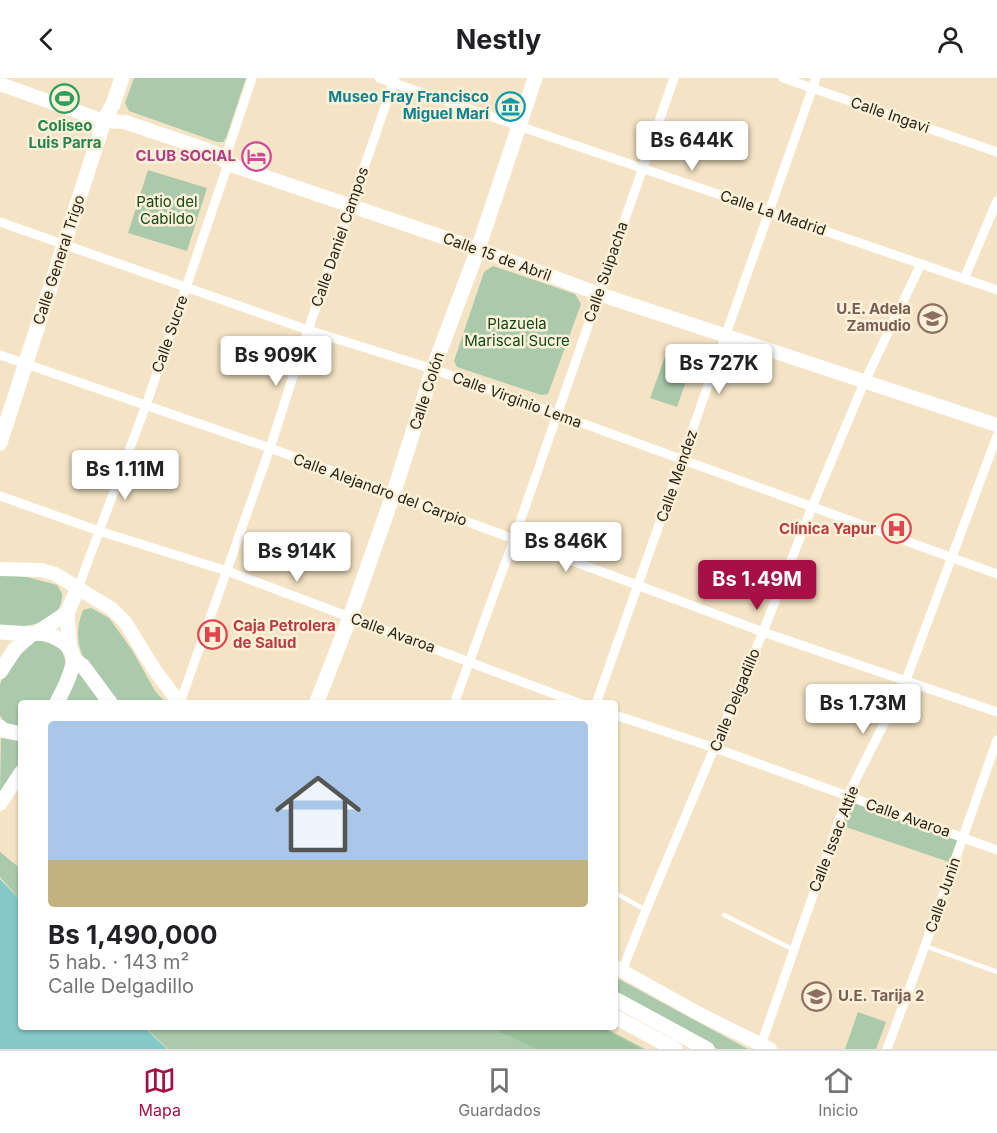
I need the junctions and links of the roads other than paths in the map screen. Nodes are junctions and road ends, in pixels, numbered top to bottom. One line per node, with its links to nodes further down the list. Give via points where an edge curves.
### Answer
1 (122, 78): 11 (main road, Calle General Trigo)
2 (252, 78): 14 (street, Calle Sucre, via 228,150)
3 (379, 78): 8 (street, Calle La Madrid)
4 (535, 78): 12 (main road, Calle Colón)
5 (674, 78): 15 (street, Calle Suipacha)
6 (783, 78): 10 (street, Calle Ingavi)
7 (816, 78): 10 (street, Calle Mendez)
8 (394, 80): 12 (street, Calle La Madrid); 17 (street, Calle Daniel Campos)
9 (0, 84): 11 (street, Calle 15 de Abril)
10 (813, 89): 13 (street, Calle Ingavi); 18 (street, Calle Mendez)
11 (104, 121): 14 (street, Calle 15 de Abril, via 125,122 213,152); 20 (main road, Calle General Trigo)
12 (520, 125): 15 (street, Calle La Madrid); 21 (main road, Calle Colón)
13 (997, 152)
14 (228, 164): 17 (street, Calle 15 de Abril); 24 (street, Calle Sucre)
15 (641, 169): 18 (street, Calle La Madrid); 26 (street, Calle Suipacha)
16 (997, 201): 23 (street)
17 (350, 207): 21 (street, Calle 15 de Abril); 27 (street, Calle Daniel Campos)
18 (768, 212): 22 (street, Calle La Madrid); 28 (street, Calle Mendez)
19 (0, 222): 20 (street, Calle Virginio Lema)
20 (65, 244): 24 (street, Calle Virginio Lema); 30 (main road, Calle General Trigo)
21 (478, 249): 26 (street, Calle 15 de Abril); 31 (main road, Calle Colón)
22 (921, 264): 23 (street, Calle La Madrid); 32 (street, Calle Delgadillo)
23 (964, 279): 25 (street, Calle La Madrid)
24 (186, 286): 27 (street, Calle Virginio Lema); 33 (street, Calle Sucre)
25 (997, 290)
26 (599, 294): 28 (street, Calle 15 de Abril); 34 (street, Calle Suipacha)
27 (308, 330): 31 (street, Calle Virginio Lema); 38 (street, Calle Daniel Campos)
28 (725, 336): 32 (street, Calle 15 de Abril); 39 (street, Calle Mendez)
29 (0, 355): 30 (street, Calle Alejandro del Carpio)
30 (25, 364): 33 (street, Calle Alejandro del Carpio); 37 (main road, Calle General Trigo)
31 (433, 369): 34 (street, Calle Virginio Lema); 40 (main road, Calle Colón)
32 (864, 383): 35 (street, Calle 15 de Abril); 42 (street, Calle Delgadillo)
33 (146, 405): 38 (street, Calle Alejandro del Carpio); 43 (street, Calle Sucre)
34 (556, 415): 39 (street, Calle Virginio Lema); 44 (street, Calle Suipacha)
35 (997, 425)
36 (997, 436): 45 (street, Calle Issac Attie)
37 (0, 443)
38 (270, 448): 40 (street, Calle Alejandro del Carpio); 47 (street, Calle Daniel Campos)
39 (682, 460): 42 (street, Calle Virginio Lema); 49 (street, Calle Mendez)
40 (393, 495): 44 (street, Calle Alejandro del Carpio); 52 (main road, Calle Colón)
41 (0, 496): 43 (street, Calle Avaroa)
42 (812, 507): 45 (street, Calle Virginio Lema); 54 (street, Calle Delgadillo)
43 (99, 531): 47 (street, Calle Avaroa); 50 (street, Calle Sucre)
44 (514, 539): 49 (street, Calle Alejandro del Carpio); 57 (street, Calle Suipacha)
45 (952, 559): 48 (street, Calle Virginio Lema); 59 (street, Calle Issac Attie)
46 (0, 569): 50 (street, via 41,570)
47 (227, 571): 52 (street, Calle Avaroa); 63 (street, Calle Daniel Campos)
48 (997, 574)
49 (638, 586): 54 (street, Calle Alejandro del Carpio); 67 (street, Calle Mendez)
50 (78, 588): 51 (main road); 62 (street, via 125,622)
51 (67, 613): 55 (main road); 56 (main road)
52 (350, 617): 57 (street, Calle Avaroa); 64 (main road, Calle Colón)
53 (0, 632): 55 (main road)
54 (763, 632): 59 (street, Calle Alejandro del Carpio); 73 (street, Calle Delgadillo)
55 (35, 633): 56 (main road, via 60,640); 58 (main road, via 15,649)
56 (72, 654): 60 (main road, via 68,678); 61 (main road)
57 (470, 661): 65 (street, Calle Suipacha); 66 (street, Calle Avaroa)
58 (0, 672)
59 (906, 680): 68 (street, Calle Alejandro del Carpio); 75 (street, Calle Issac Attie)
60 (58, 700)
61 (108, 700)
62 (178, 700)
63 (181, 700)
64 (318, 700)
65 (455, 700)
66 (571, 700)
67 (597, 700)
68 (997, 712)
69 (618, 716): 73 (street, Calle Avaroa)
70 (0, 727): 71 (main road)
71 (18, 733)
72 (997, 740): 77 (street, Calle Junin)
73 (715, 748): 75 (street, Calle Avaroa); 80 (street, Calle Delgadillo)
74 (18, 777): 76 (street)
75 (847, 797): 77 (street, Calle Avaroa); 83 (street, Calle Issac Attie)
76 (0, 804)
77 (963, 837): 78 (street, Calle Avaroa); 82 (street, Calle Junin)
78 (997, 850)
79 (618, 896): 80 (lane)
80 (646, 910): 84 (street, Calle Delgadillo)
81 (724, 915): 83 (lane)
82 (925, 946): 85 (lane); 91 (street, Calle Junin)
83 (794, 950): 88 (street, Calle Issac Attie)
84 (619, 969): 88 (street)
85 (997, 972)
86 (618, 1001): 90 (main road)
87 (618, 1019): 89 (main road)
88 (765, 1047)
89 (675, 1049)
90 (707, 1049)
91 (887, 1049)

